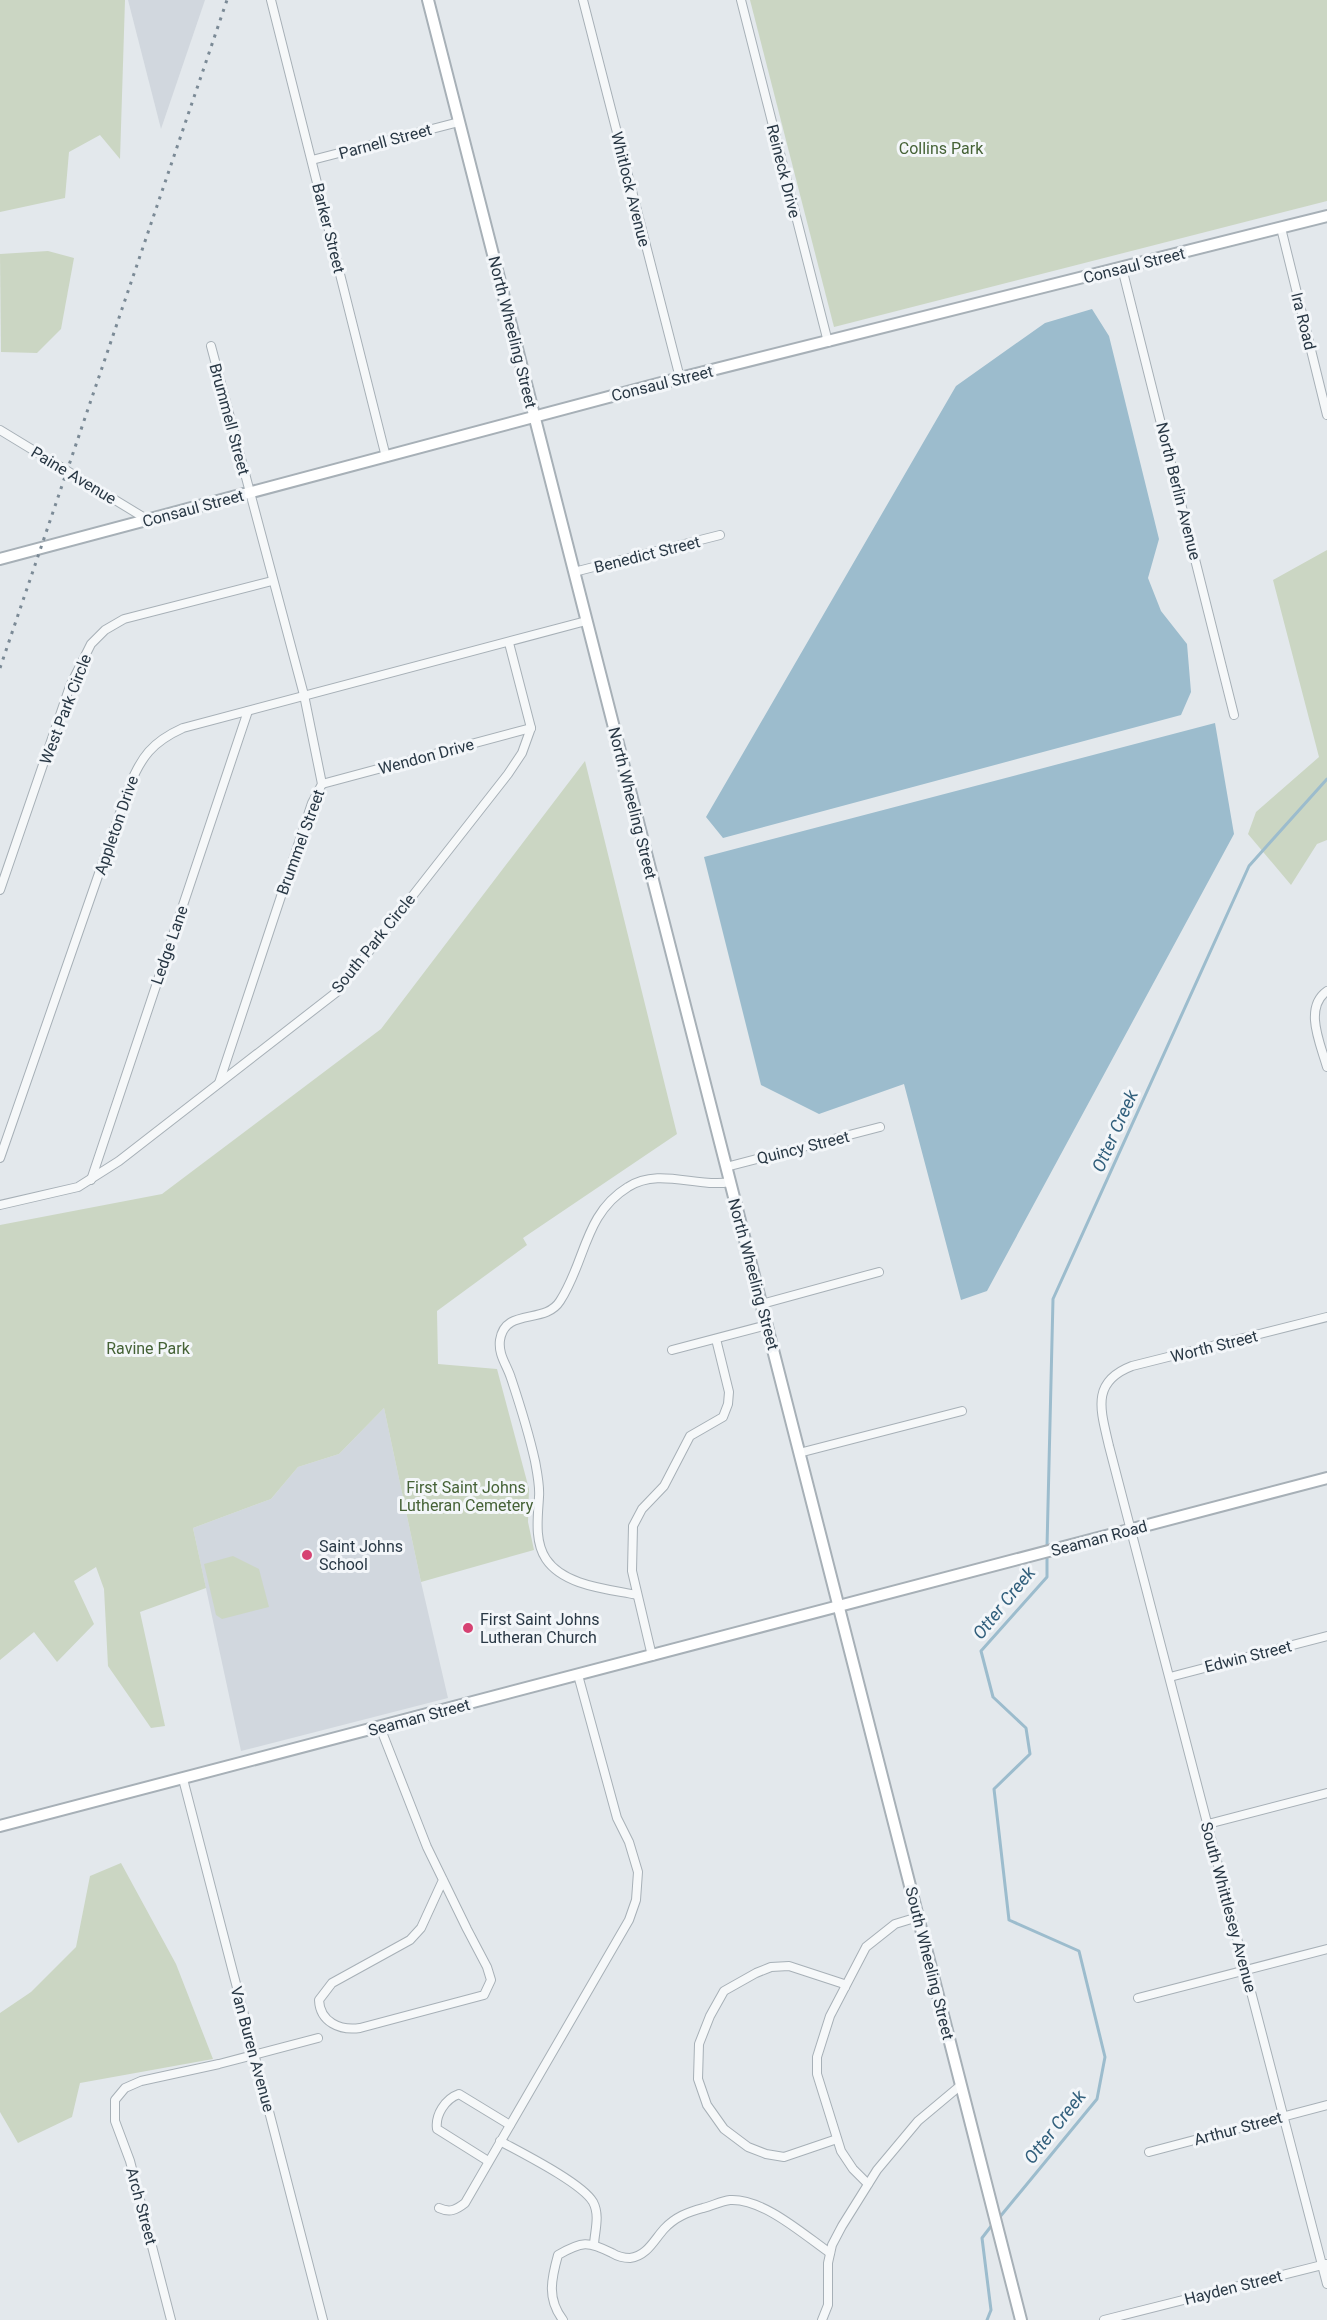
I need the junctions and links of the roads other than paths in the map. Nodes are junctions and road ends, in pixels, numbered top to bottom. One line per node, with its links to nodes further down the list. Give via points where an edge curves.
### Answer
1 (271, 0): 6 (street, Barker Street)
2 (428, 0): 5 (street, North Wheeling Street)
3 (583, 0): 12 (street, Whitlock Avenue)
4 (741, 0): 10 (street, Reineck Drive)
5 (459, 122): 6 (street, Parnell Street); 14 (street, North Wheeling Street)
6 (312, 160): 16 (street, Barker Street)
7 (1327, 216): 8 (street, Consaul Street)
8 (1281, 228): 9 (street, Consaul Street); 13 (street, Ira Road)
9 (1122, 268): 10 (street, Consaul Street); 27 (street, North Berlin Avenue)
10 (828, 342): 12 (street, Consaul Street)
11 (211, 346): 17 (street, Brummell Street)
12 (680, 378): 14 (street, Consaul Street)
13 (1327, 415)
14 (534, 417): 16 (street, Consaul Street); 21 (street, North Wheeling Street)
15 (0, 430): 18 (street, Paine Avenue)
16 (386, 457): 17 (street, Consaul Street)
17 (249, 493): 18 (street, Consaul Street); 22 (street, Brummel Street)
18 (148, 520): 20 (street, Consaul Street)
19 (720, 536): 21 (street, Benedict Street)
20 (0, 559)
21 (574, 572): 23 (street, North Wheeling Street)
22 (272, 581): 25 (street, Brummel Street); 30 (street, West Park Circle, via 124,619 91,644 70,686)
23 (586, 621): 24 (street, Appleton Drive); 36 (street, North Wheeling Street)
24 (509, 643): 25 (street, Appleton Drive); 28 (street)
25 (304, 696): 26 (street, Appleton Drive); 29 (street, Brummel Street)
26 (248, 711): 35 (street, Appleton Drive, via 183,728 156,743 142,758); 37 (street, Ledge Lane)
27 (1234, 715)
28 (531, 729): 29 (street, Wendon Drive); 33 (street, South Park Circle, via 508,774 338,991)
29 (322, 784): 33 (street, Brummel Street, via 312,803)
30 (0, 890)
31 (1324, 994): 32 (street, via 1316,1006 1315,1018)
32 (1327, 1067)
33 (219, 1083): 37 (street, South Park Circle)
34 (880, 1127): 36 (street, Quincy Street)
35 (0, 1158)
36 (726, 1167): 38 (street, North Wheeling Street)
37 (91, 1180): 39 (street, South Park Circle, via 67,1191)
38 (730, 1182): 41 (street, North Wheeling Street); 51 (street, via 710,1184 667,1178 646,1179 629,1186 610,1200 594,1221 575,1275 559,1304 542,1316 518,1318 507,1325 500,1338 500,1352 535,1461 540,1496 536,1522 545,1558 556,1569 585,1584)
39 (0, 1205)
40 (879, 1272): 41 (street)
41 (762, 1304): 43 (street, North Wheeling Street)
42 (1327, 1317): 46 (street, Worth Street, via 1132,1366 1118,1372)
43 (767, 1325): 44 (street); 48 (street, North Wheeling Street)
44 (716, 1339): 45 (street); 51 (street, via 729,1392 728,1404 723,1417 690,1436 664,1486 642,1509 633,1526 632,1571)
45 (672, 1350)
46 (1106, 1384): 50 (street, South Whittlesey Avenue, via 1102,1417)
47 (962, 1411): 48 (street)
48 (799, 1452): 52 (street, North Wheeling Street)
49 (1327, 1478): 50 (street, Seaman Road)
50 (1131, 1529): 52 (street, Seaman Road); 56 (street, South Whittlesey Avenue)
51 (637, 1595): 54 (street)
52 (837, 1606): 54 (street, Seaman Street); 63 (street, South Wheeling Street)
53 (1327, 1636): 56 (street, Edwin Street)
54 (652, 1656): 55 (street, Seaman Street)
55 (578, 1676): 57 (street, Seaman Street); 73 (street, via 617,1818 638,1872 636,1900 629,1920)
56 (1170, 1677): 60 (street, South Whittlesey Avenue)
57 (380, 1727): 58 (street, Seaman Street); 62 (street)
58 (183, 1779): 61 (street, Seaman Street); 69 (street, Van Buren Avenue)
59 (1327, 1793): 60 (street)
60 (1208, 1824): 65 (street, South Whittlesey Avenue)
61 (0, 1826)
62 (443, 1880): 62 (street, via 488,1967 491,1980 484,1995 353,2029 335,2026 323,2017 319,2000 332,1983 410,1940 421,1928)
63 (918, 1917): 66 (street, via 895,1924 866,1947); 70 (street, South Wheeling Street)
64 (1327, 1949): 65 (street)
65 (1246, 1971): 67 (street); 72 (street, South Whittlesey Avenue)
66 (845, 1987): 74 (street, via 830,2016 817,2057 817,2074); 74 (street, via 789,1966 756,1972 724,1992 699,2044 698,2079 707,2105 724,2129 748,2147 784,2157)
67 (1138, 1998)
68 (318, 2038): 69 (street)
69 (254, 2054): 84 (street, Arch Street, via 141,2081 125,2088 114,2107); 85 (street, Van Buren Avenue)
70 (961, 2085): 78 (street, via 918,2121); 88 (street, South Wheeling Street)
71 (1327, 2105): 72 (street, Arthur Street)
72 (1283, 2116): 76 (street, Arthur Street); 82 (street, South Whittlesey Avenue)
73 (510, 2125): 75 (street); 77 (street, via 459,2094 440,2110 437,2129)
74 (837, 2139): 78 (street, via 853,2169)
75 (500, 2141): 77 (street); 80 (street, via 588,2195 596,2210)
76 (1149, 2152)
77 (488, 2162): 79 (street, via 465,2203 448,2212)
78 (868, 2184): 81 (street)
79 (439, 2208)
80 (594, 2244): 81 (street, via 630,2258 642,2254 682,2214 730,2200 770,2212); 86 (street, via 586,2242 558,2255 550,2287 555,2310)
81 (830, 2253): 87 (street, via 828,2304)
82 (1324, 2264): 83 (street, South Whittlesey Avenue); 89 (street, Hayden Street)
83 (1327, 2284)
84 (171, 2320)
85 (323, 2320)
86 (563, 2320)
87 (822, 2320)
88 (1021, 2320)
89 (1104, 2320)

